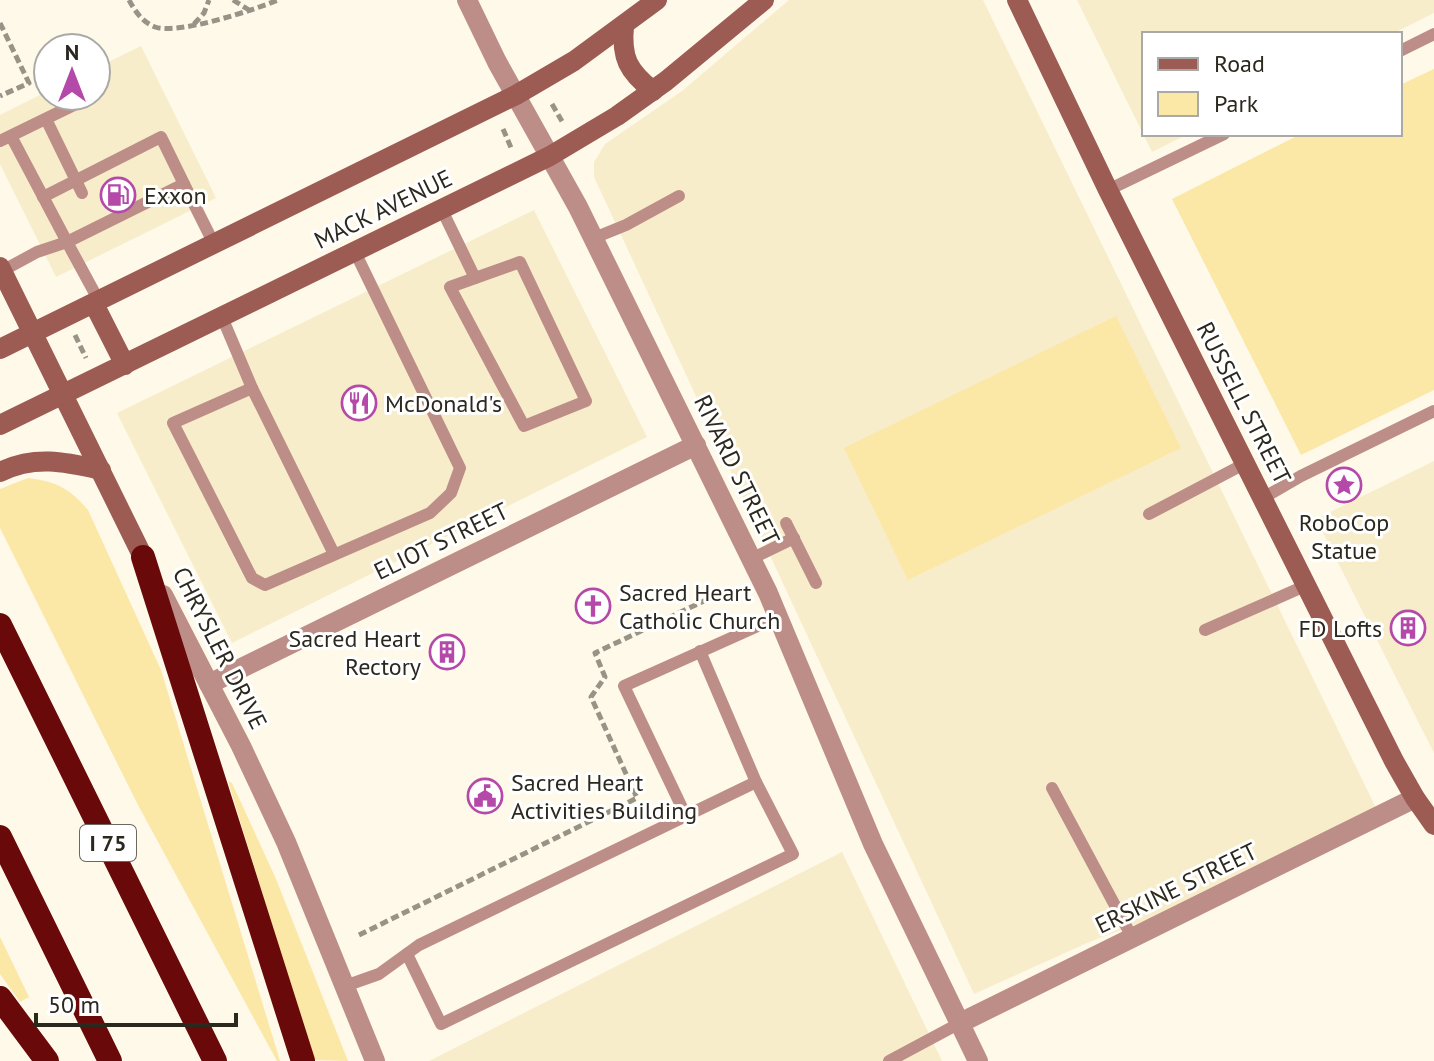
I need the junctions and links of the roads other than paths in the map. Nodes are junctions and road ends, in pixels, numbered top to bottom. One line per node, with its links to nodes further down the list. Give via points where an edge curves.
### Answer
1 (467, 0): 9 (street, RIVARD STREET)
2 (657, 0): 5 (main road, MACK AVENUE)
3 (764, 0): 8 (main road, MACK AVENUE)
4 (1017, 0): 21 (main road, RUSSELL STREET)
5 (624, 26): 8 (main road, via 627,63); 9 (main road, MACK AVENUE)
6 (1434, 34): 7 (lane)
7 (1402, 50)
8 (653, 91): 15 (main road, MACK AVENUE)
9 (516, 95): 15 (street, RIVARD STREET); 28 (main road, MACK AVENUE)
10 (60, 112): 11 (lane)
11 (46, 119): 13 (lane); 18 (lane)
12 (1220, 136): 21 (lane)
13 (6, 139): 24 (lane)
14 (129, 153): 16 (lane); 17 (lane); 20 (lane, via 161,137)
15 (550, 156): 25 (main road, MACK AVENUE); 26 (street, RIVARD STREET)
16 (102, 167): 18 (lane); 19 (lane)
17 (136, 167)
18 (75, 179): 22 (lane); 24 (lane)
19 (108, 180)
20 (184, 184): 27 (lane); 28 (lane)
21 (1108, 190): 42 (main road, RUSSELL STREET)
22 (82, 193)
23 (679, 196): 26 (lane)
24 (43, 197): 27 (lane)
25 (442, 210): 29 (main road, MACK AVENUE); 31 (lane)
26 (594, 238): 41 (street, RIVARD STREET)
27 (67, 242): 30 (lane); 32 (lane)
28 (214, 244): 32 (main road, MACK AVENUE)
29 (355, 252): 33 (main road, MACK AVENUE); 49 (lane, via 460,468 451,493 430,513)
30 (1, 269): 34 (main road, CHRYSLER DRIVE)
31 (475, 278): 31 (lane, via 450,287 524,426 586,401 520,262)
32 (96, 302): 34 (main road, MACK AVENUE); 36 (main road)
33 (222, 317): 36 (main road, MACK AVENUE); 37 (lane)
34 (33, 333): 35 (main road, MACK AVENUE); 38 (main road, CHRYSLER DRIVE)
35 (0, 349)
36 (125, 365): 38 (main road, MACK AVENUE)
37 (252, 388): 49 (lane); 49 (lane, via 173,423 252,578 265,585)
38 (63, 393): 40 (main road, MACK AVENUE); 44 (main road, CHRYSLER DRIVE)
39 (1434, 411): 45 (lane)
40 (0, 425)
41 (696, 445): 51 (street, RIVARD STREET); 58 (street, ELIOT STREET)
42 (1246, 463): 45 (main road, RUSSELL STREET); 46 (lane)
43 (5, 470): 44 (main road, via 44,460)
44 (101, 470): 50 (main road, CHRYSLER DRIVE)
45 (1263, 498): 53 (main road, RUSSELL STREET)
46 (1149, 514)
47 (786, 523): 48 (lane)
48 (794, 538): 51 (lane); 52 (lane)
49 (334, 554)
50 (143, 557): 58 (street, CHRYSLER DRIVE); 73 (highway)
51 (751, 559): 54 (street, RIVARD STREET)
52 (816, 583)
53 (1307, 585): 56 (lane); 61 (main road, RUSSELL STREET)
54 (778, 617): 57 (lane); 69 (street, RIVARD STREET, via 873,844)
55 (0, 625): 72 (highway, I 75)
56 (1205, 630)
57 (700, 651): 59 (lane); 62 (lane, via 624,686)
58 (209, 684): 67 (street, CHRYSLER DRIVE, via 286,842)
59 (756, 782): 62 (lane); 66 (lane, via 793,854 441,1024)
60 (1052, 788): 65 (lane)
61 (1415, 798): 63 (main road, RUSSELL STREET); 65 (street, ERSKINE STREET)
62 (686, 816): 66 (lane)
63 (1434, 825)
64 (0, 837): 71 (highway)
65 (1133, 939): 69 (street, ERSKINE STREET)
66 (407, 954): 67 (lane, via 379,974)
67 (345, 986): 74 (street, CHRYSLER DRIVE)
68 (0, 998): 70 (highway)
69 (960, 1023): 75 (lane); 76 (street, RIVARD STREET)
70 (47, 1061)
71 (110, 1061)
72 (215, 1061)
73 (303, 1061)
74 (375, 1061)
75 (889, 1061)
76 (978, 1061)

